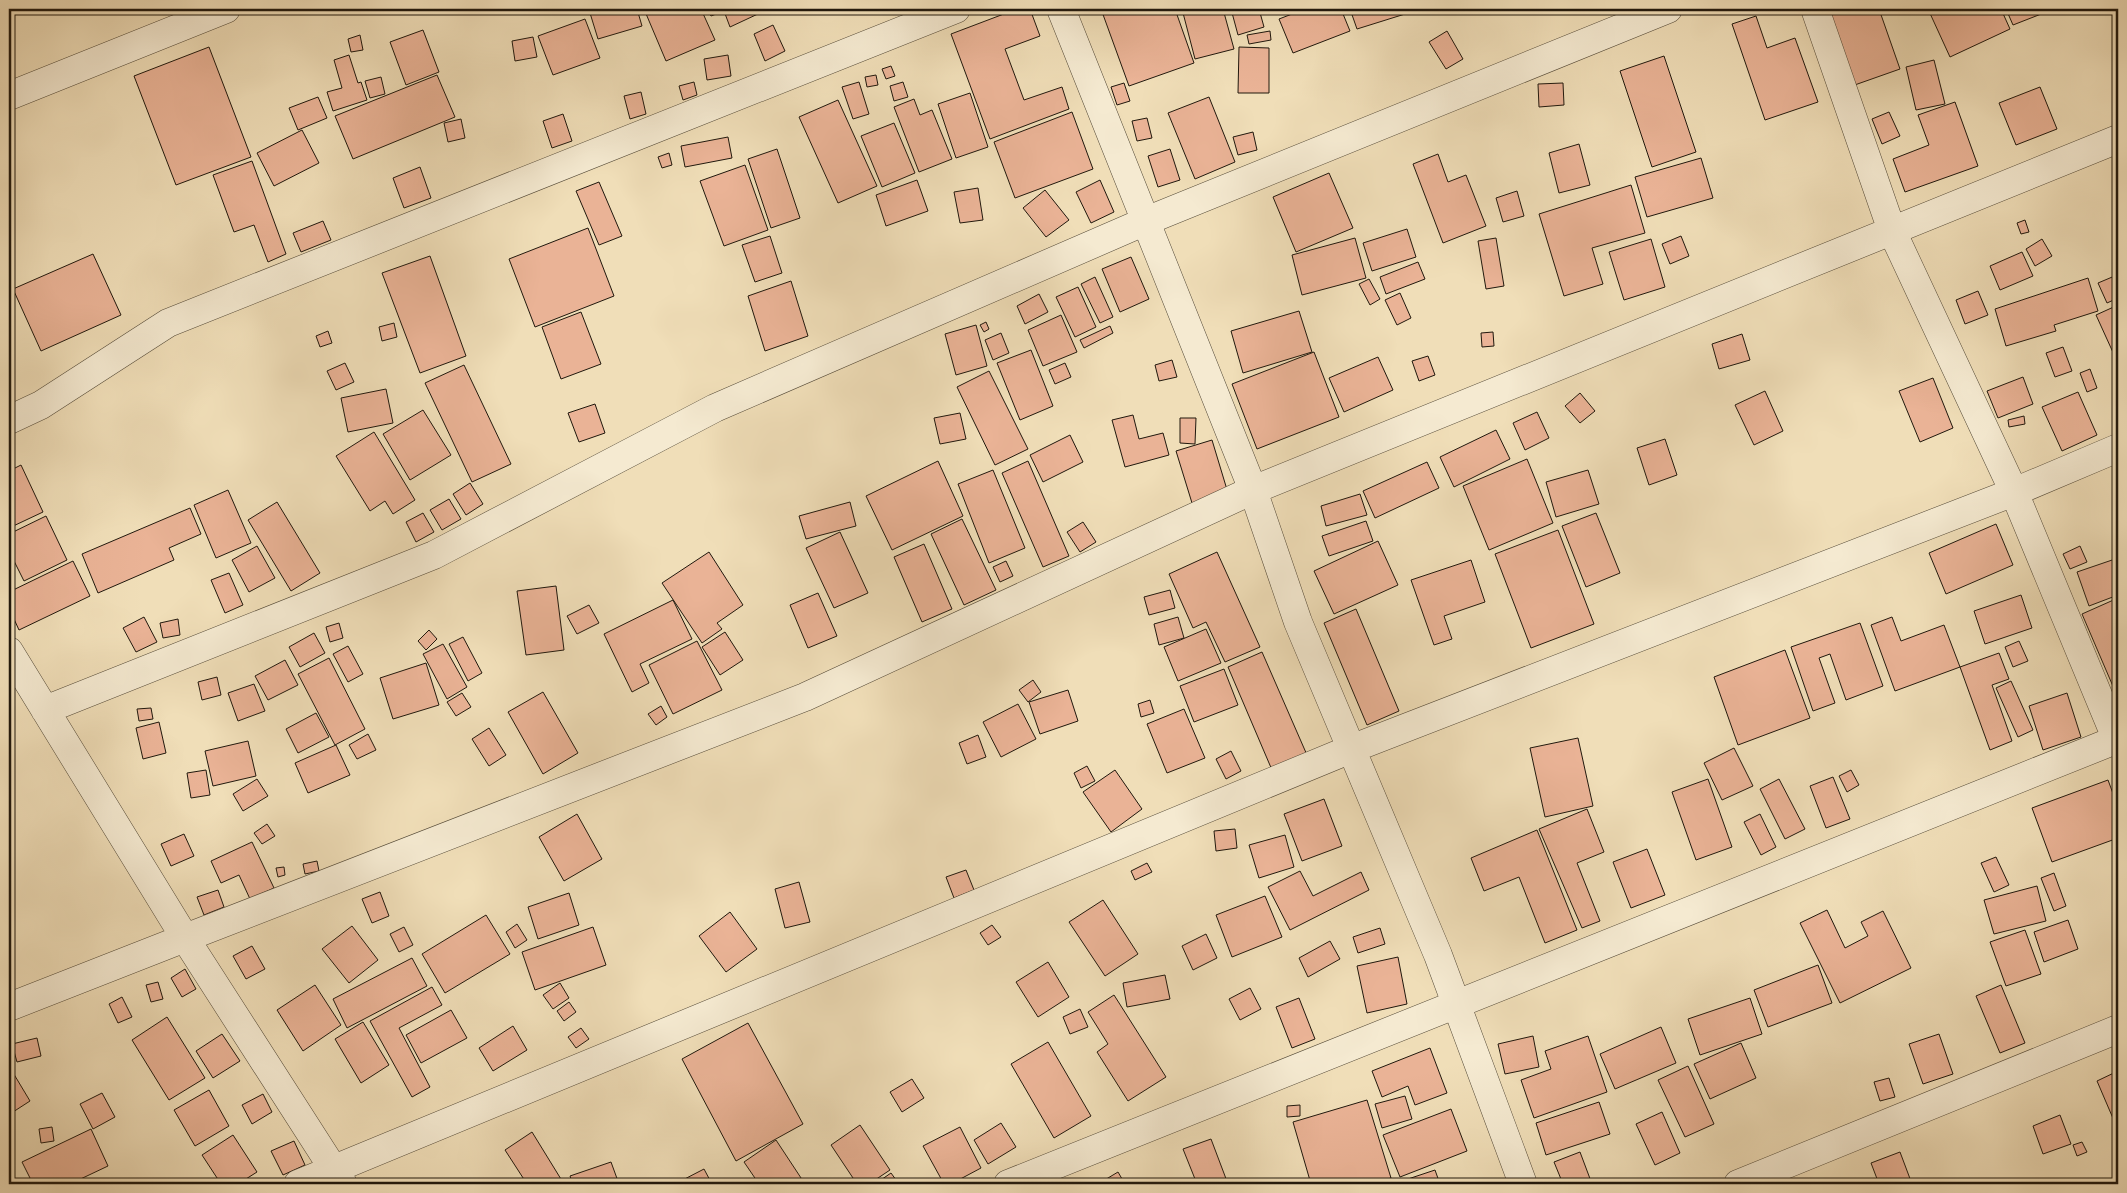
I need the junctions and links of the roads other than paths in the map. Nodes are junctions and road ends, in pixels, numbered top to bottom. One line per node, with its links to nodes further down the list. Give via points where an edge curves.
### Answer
1 (226, 9): 6 (street)
2 (956, 9): 10 (street, via 168,322 41,405)
3 (1061, 9): 8 (street)
4 (1668, 9): 8 (street)
5 (1815, 9): 9 (street)
6 (9, 96)
7 (2118, 138): 9 (street)
8 (1146, 221): 12 (street); 15 (street, via 714,408 434,555)
9 (1892, 231): 12 (street); 13 (street)
10 (9, 420)
11 (2118, 448): 13 (street)
12 (1253, 490): 17 (street, via 1298,622); 18 (street, via 805,697)
13 (2014, 492): 16 (street); 17 (street)
14 (9, 651): 15 (street)
15 (45, 710): 18 (street)
16 (2118, 740): 19 (street)
17 (1351, 749): 19 (street); 22 (street)
18 (185, 938): 20 (street); 22 (street)
19 (1456, 1005): 24 (street); 25 (street)
20 (9, 1008)
21 (2118, 1029): 26 (street)
22 (338, 1177): 23 (street)
23 (298, 1184)
24 (1008, 1184)
25 (1523, 1184)
26 (1738, 1184)

